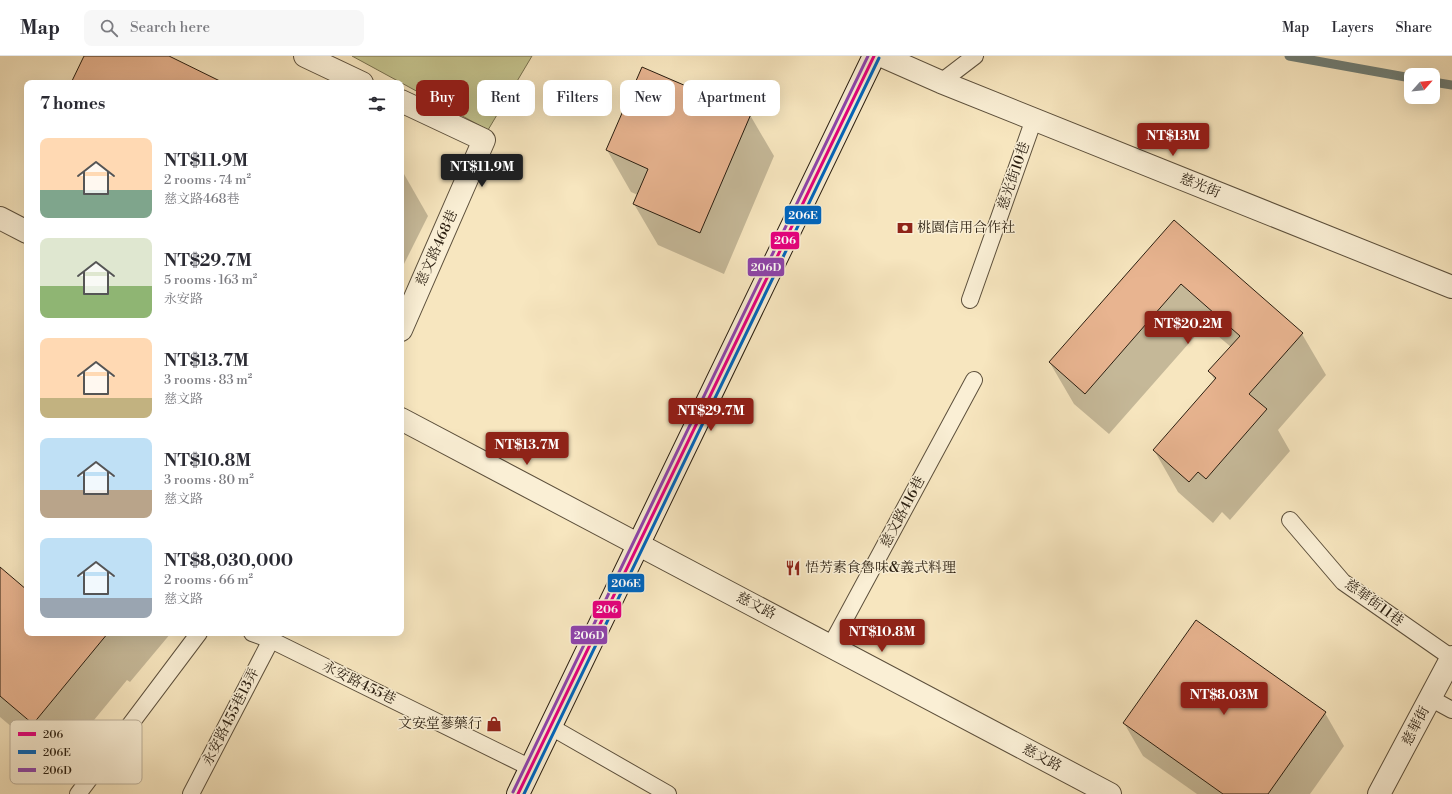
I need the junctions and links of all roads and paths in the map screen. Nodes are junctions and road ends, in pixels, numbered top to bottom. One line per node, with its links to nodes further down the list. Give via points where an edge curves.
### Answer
1 (305, 56): 5 (street)
2 (874, 56): 17 (street)
3 (882, 56): 6 (street, 慈光街)
4 (975, 56): 6 (lane)
5 (356, 80)
6 (941, 82): 8 (street, 慈光街)
7 (404, 102): 13 (street, 慈文路468巷, via 484,140)
8 (1034, 119): 11 (street, 慈光街); 12 (lane, 慈光街10巷)
9 (0, 218): 10 (street)
10 (24, 230)
11 (1452, 287)
12 (970, 300)
13 (404, 323)
14 (974, 380): 21 (lane, 慈文路416巷)
15 (404, 421): 17 (street, 慈文路)
16 (1290, 520): 22 (lane, 慈華街11巷, via 1343,582)
17 (638, 544): 21 (street, 慈文路); 26 (street)
18 (197, 636): 25 (lane)
19 (260, 636): 20 (lane, 永安路455巷)
20 (271, 640): 27 (lane, 永安路455巷); 30 (lane, 永安路455巷13弄)
21 (832, 645): 33 (street, 慈文路)
22 (1452, 657): 23 (street, 慈華街)
23 (1430, 698): 24 (lane); 34 (street, 慈華街)
24 (1452, 710)
25 (134, 720)
26 (551, 728): 27 (street); 32 (lane)
27 (531, 768): 31 (street)
28 (86, 784): 29 (lane)
29 (78, 794)
30 (191, 794)
31 (518, 794)
32 (668, 794)
33 (1110, 794)
34 (1379, 794)

